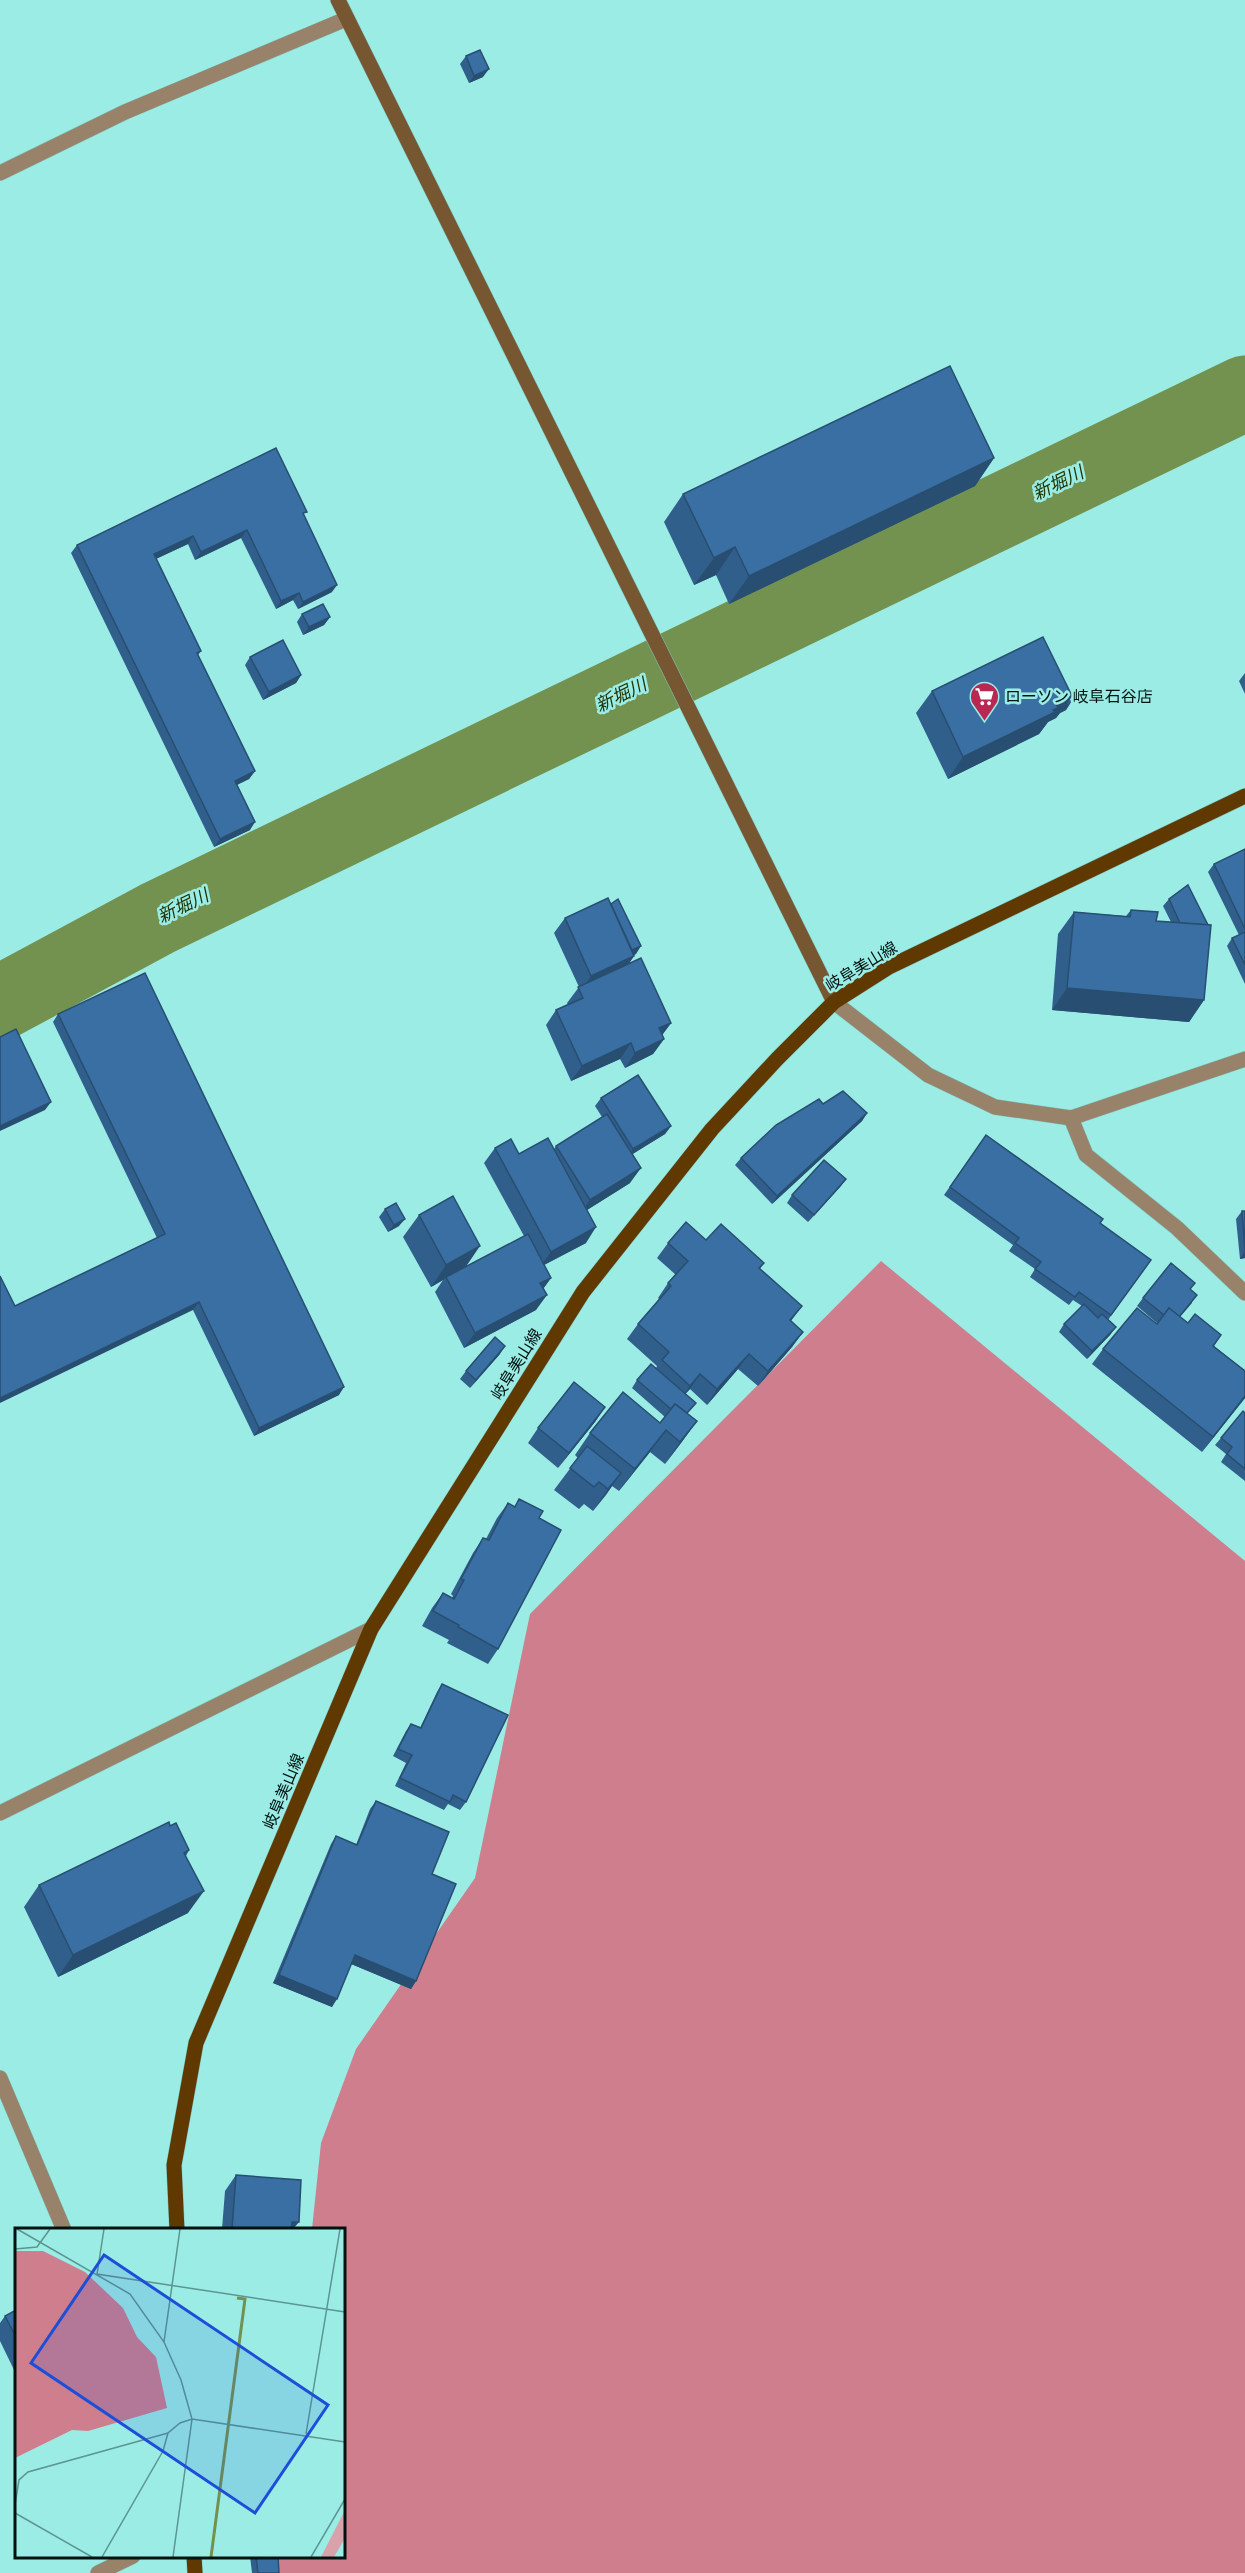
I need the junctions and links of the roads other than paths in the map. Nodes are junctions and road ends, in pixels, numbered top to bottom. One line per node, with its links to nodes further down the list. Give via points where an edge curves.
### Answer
1 (338, 0): 2 (street)
2 (346, 19): 3 (street, via 125,112); 5 (street)
3 (0, 173)
4 (1245, 796): 5 (main road, 岐阜美山線, via 890,967)
5 (834, 1002): 7 (street, via 928,1075 995,1107); 9 (main road, 岐阜美山線, via 712,1129 583,1292)
6 (1245, 1059): 7 (street)
7 (1071, 1118): 8 (street, via 1086,1155 1177,1228)
8 (1245, 1293)
9 (371, 1629): 10 (street); 13 (main road, 岐阜美山線, via 196,2043 174,2165)
10 (0, 1813)
11 (0, 2078): 12 (street)
12 (64, 2228)
13 (177, 2228)
14 (128, 2558): 16 (street)
15 (194, 2558): 17 (main road)
16 (98, 2573)
17 (195, 2573)

